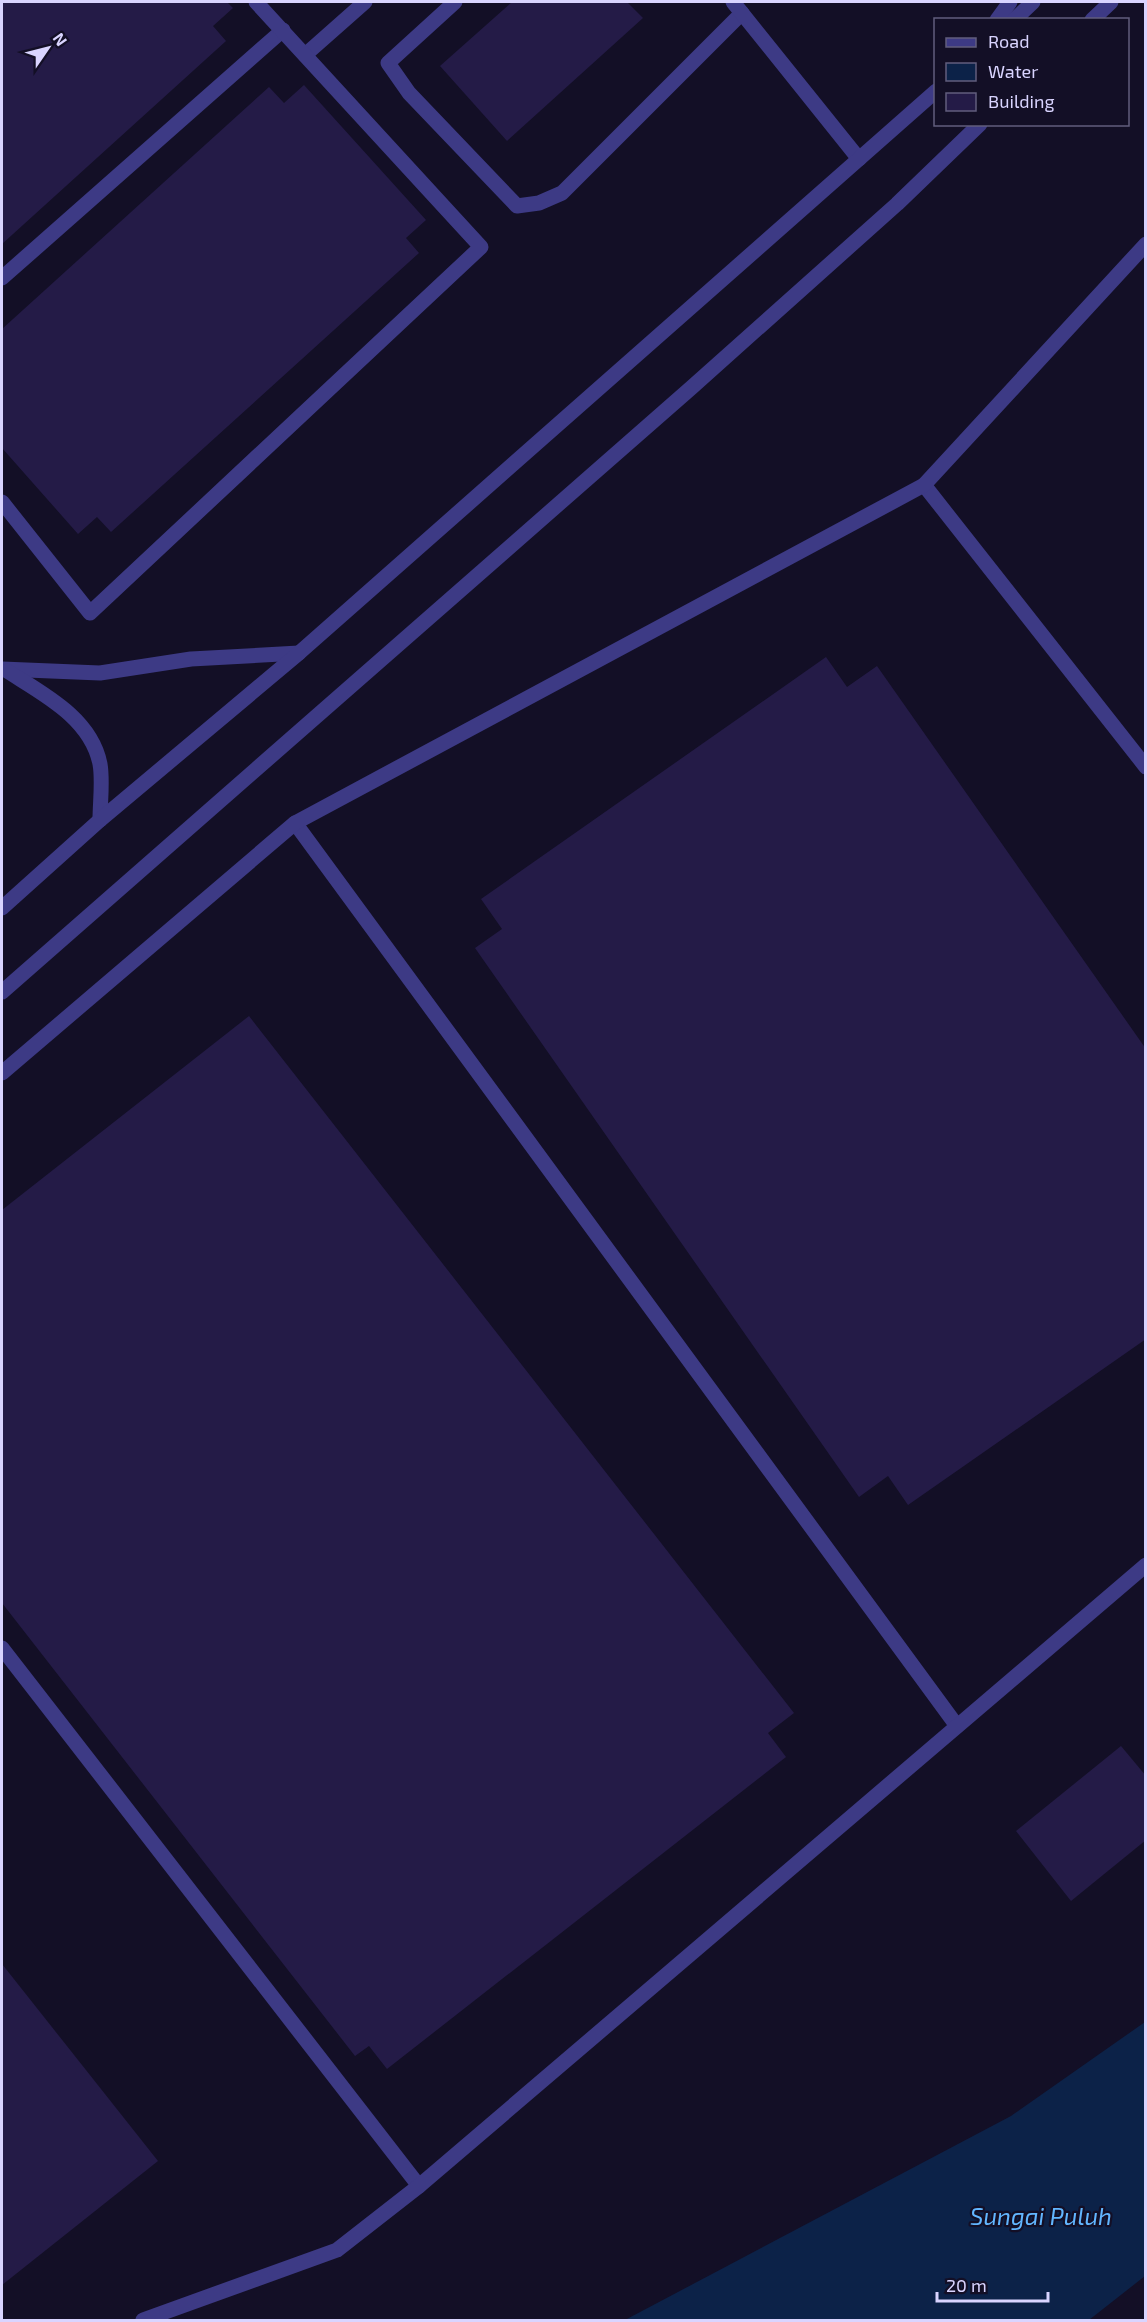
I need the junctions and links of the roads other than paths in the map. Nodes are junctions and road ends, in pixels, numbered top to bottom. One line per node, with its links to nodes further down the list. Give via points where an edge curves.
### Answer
1 (256, 2): 11 (street)
2 (365, 2): 12 (street)
3 (455, 2): 7 (street, via 388,63 410,93 517,206 562,193)
4 (1010, 2): 8 (street)
5 (1033, 2): 9 (street)
6 (1111, 2): 10 (street)
7 (737, 7): 15 (street)
8 (998, 18)
9 (1016, 18)
10 (1094, 18)
11 (283, 30): 12 (street); 17 (street)
12 (305, 55): 19 (street, via 481,247 90,613)
13 (934, 93): 15 (street)
14 (978, 126): 26 (street, via 897,204 682,396)
15 (859, 159): 20 (street)
16 (1146, 244): 18 (street)
17 (2, 278)
18 (924, 485): 22 (street); 24 (street)
19 (2, 502)
20 (299, 653): 21 (street, via 191,659 100,673); 23 (street)
21 (3, 670): 23 (street, via 57,703 83,728 100,763)
22 (1146, 767)
23 (100, 820): 25 (street)
24 (295, 823): 27 (street); 30 (street)
25 (2, 908)
26 (2, 992)
27 (2, 1073)
28 (1146, 1564): 30 (street)
29 (2, 1648): 31 (street)
30 (957, 1726): 31 (street)
31 (419, 2186): 32 (street, via 337,2250)
32 (143, 2320)

